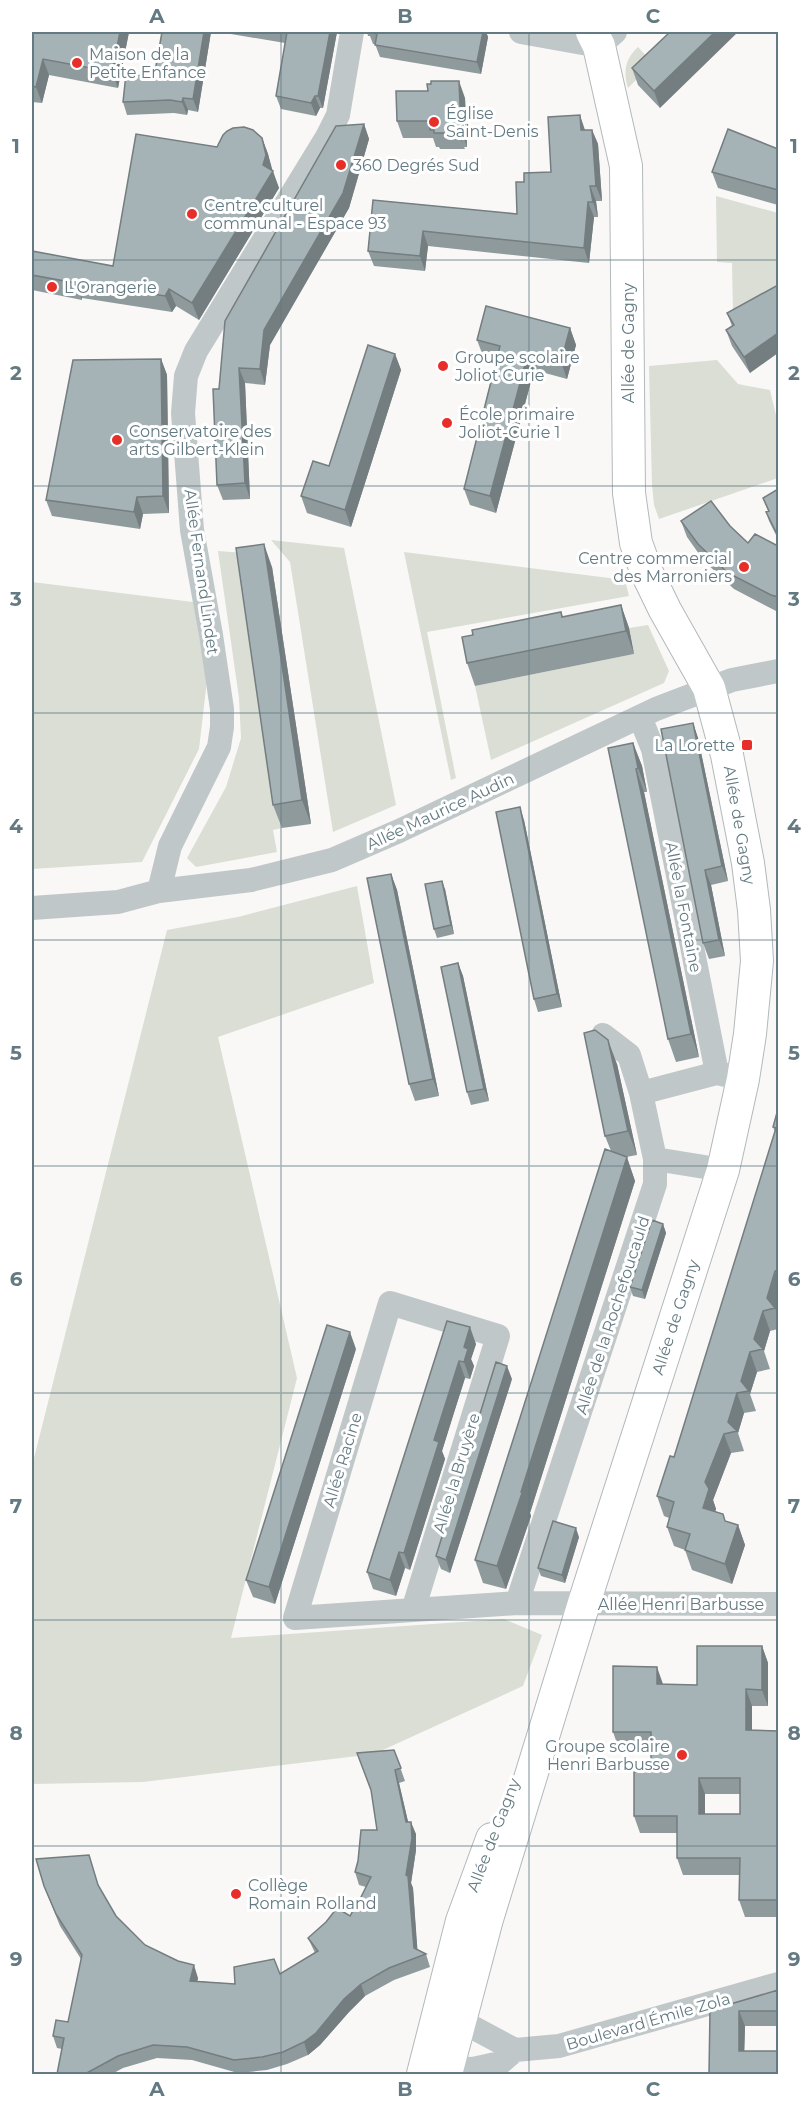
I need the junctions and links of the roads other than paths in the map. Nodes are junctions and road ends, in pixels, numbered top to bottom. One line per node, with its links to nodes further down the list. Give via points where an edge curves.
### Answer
1 (352, 32): 8 (street, Allée Fernand Lindet, via 338,115 196,351 186,376 183,413 192,530 212,635 222,727 219,747 170,846)
2 (521, 32): 3 (street)
3 (602, 36): 5 (main road, Allée de Gagny, via 626,166 629,493 636,543 665,610)
4 (778, 671): 5 (street, Allée Maurice Audin)
5 (709, 688): 6 (street, Allée Maurice Audin); 11 (main road, Allée de Gagny, via 748,863 757,961 750,1034)
6 (640, 717): 8 (street, Allée Maurice Audin, via 332,860 251,880); 11 (street, Allée la Fontaine, via 653,749)
7 (32, 891): 8 (street, Allée Maurice Audin, via 117,886)
8 (159, 891): 9 (street, Allée Maurice Audin, via 118,903)
9 (32, 908)
10 (603, 1035): 12 (street, Allée de la Rochefoucauld, via 629,1055)
11 (730, 1076): 12 (street); 14 (main road, Allée de Gagny)
12 (641, 1093): 13 (street, Allée de la Rochefoucauld)
13 (654, 1159): 14 (street); 16 (street, Allée de la Rochefoucauld, via 655,1184)
14 (723, 1170): 17 (main road, Allée de Gagny)
15 (498, 1336): 19 (street, Allée la Bruyère); 20 (street, Allée Racine, via 390,1303)
16 (517, 1603): 17 (street, Allée Henri Barbusse); 19 (street, Allée Henri Barbusse)
17 (584, 1603): 18 (street, Allée Henri Barbusse); 22 (main road, Allée de Gagny); 24 (main road, Allée de Gagny, via 468,1901)
18 (778, 1605)
19 (413, 1610): 20 (street, Allée Henri Barbusse)
20 (295, 1618)
21 (778, 1984): 23 (street, Boulevard Émile Zola, via 559,2046)
22 (459, 2020): 23 (street); 24 (main road, Allée de Gagny)
23 (515, 2050): 24 (street, Boulevard Émile Zola, via 500,2063 473,2069)
24 (437, 2065)

